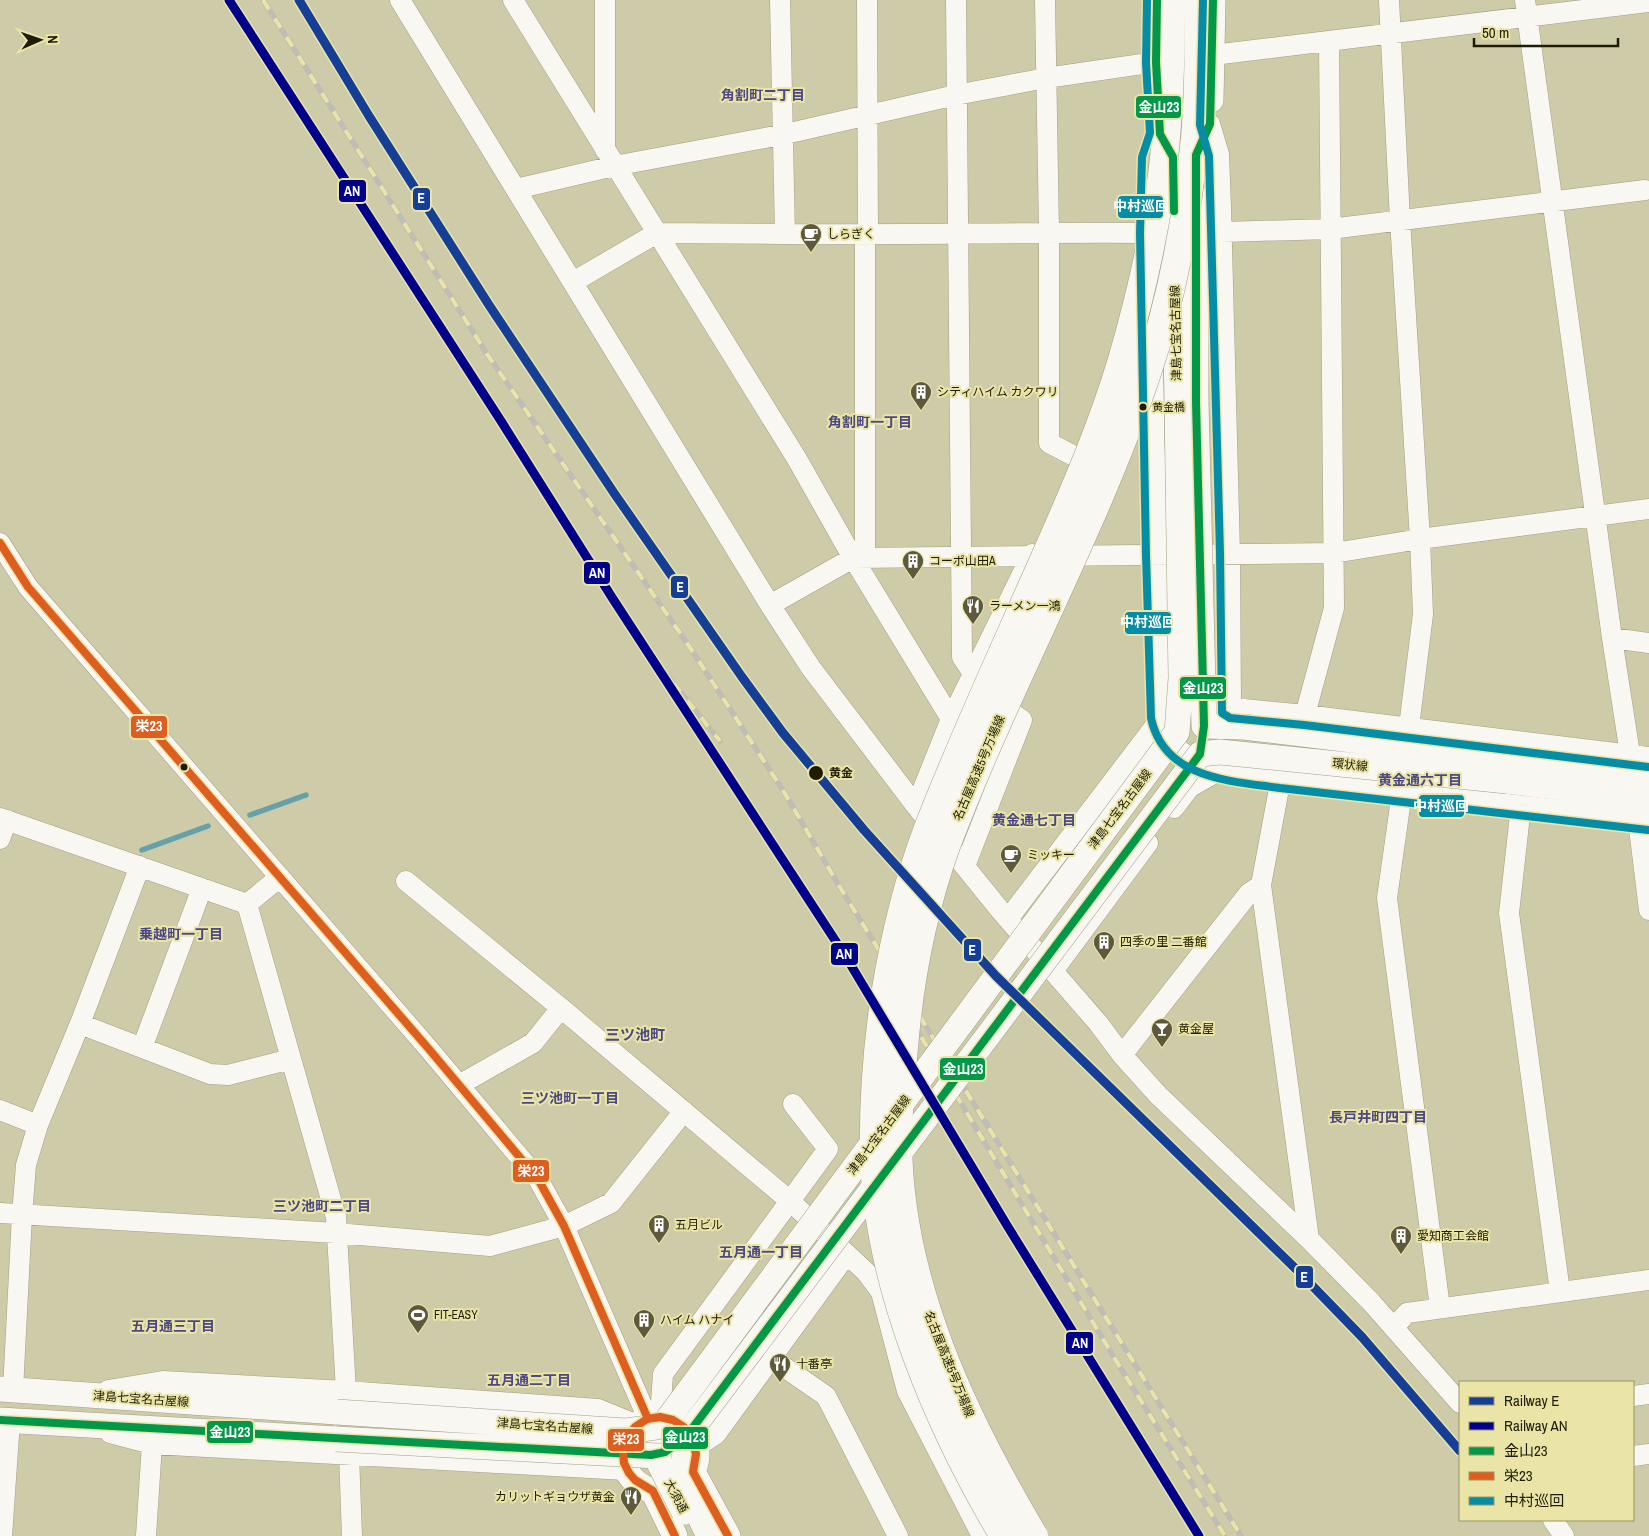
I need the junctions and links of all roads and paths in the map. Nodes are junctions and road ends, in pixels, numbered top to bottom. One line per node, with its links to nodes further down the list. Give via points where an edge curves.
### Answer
1 (400, 0): 26 (street)
2 (513, 0): 25 (street)
3 (605, 0): 25 (street)
4 (780, 0): 24 (street)
5 (867, 0): 21 (street)
6 (956, 0): 20 (street)
7 (1045, 0): 19 (street)
8 (1157, 0): 18 (main road, 津島七宝名古屋線)
9 (1171, 0): 131 (highway, 名古屋高速5号万場線, bridge, via 1166,140 1156,214 1122,363 1070,500 925,835 892,953 881,1023 875,1087 874,1160 890,1269 930,1392 957,1451)
10 (1199, 0): 132 (highway, 名古屋高速5号万場線, bridge, via 1195,137 1169,298 1146,374 1092,515 945,850 914,966 906,1026 898,1144 913,1261 951,1376 1003,1483)
11 (1213, 0): 17 (main road, 津島七宝名古屋線)
12 (1389, 0): 15 (street)
13 (1649, 2): 14 (street)
14 (1527, 9): 15 (street); 28 (street)
15 (1390, 34): 16 (street); 29 (street)
16 (1329, 42): 17 (street); 30 (street)
17 (1213, 55): 22 (main road, 津島七宝名古屋線)
18 (1156, 62): 19 (street); 23 (main road, 津島七宝名古屋線)
19 (1046, 78): 20 (street); 31 (street)
20 (956, 95): 21 (street); 37 (street)
21 (867, 115): 24 (street); 36 (street)
22 (1210, 124): 32 (street, via 1219,154); 39 (main road, 津島七宝名古屋線, via 1196,155)
23 (1160, 134): 34 (street, via 1152,158); 39 (main road, 津島七宝名古屋線, via 1173,157)
24 (782, 135): 25 (street); 35 (street)
25 (610, 158): 26 (street); 33 (street)
26 (516, 189): 38 (street)
27 (1645, 190): 28 (street)
28 (1552, 202): 29 (street); 42 (street)
29 (1400, 220): 30 (street); 43 (street)
30 (1330, 229): 32 (street); 46 (street)
31 (1049, 232): 34 (street); 37 (street); 40 (street, via 1049,443)
32 (1222, 232): 45 (street)
33 (657, 233): 35 (street); 38 (street); 50 (street)
34 (1150, 233): 40 (street, via 1115,366); 47 (street)
35 (785, 234): 36 (street)
36 (866, 234): 37 (street); 50 (street)
37 (957, 235): 48 (street)
38 (573, 282): 51 (street)
39 (1187, 402): 58 (main road, 津島七宝名古屋線, bridge, via 1181,678); 59 (main road, 津島七宝名古屋線, bridge)
40 (1078, 458): 49 (street)
41 (1649, 509): 42 (street)
42 (1596, 516): 43 (street); 52 (street)
43 (1420, 539): 46 (street); 60 (street, via 1423,614)
44 (0, 543): 74 (street, via 28,587)
45 (1230, 553): 46 (street); 47 (street); 55 (street)
46 (1334, 553): 56 (street, via 1334,608)
47 (1156, 555): 49 (street); 58 (street)
48 (960, 556): 49 (street); 50 (street); 54 (street, via 962,658)
49 (1032, 556): 54 (street)
50 (859, 557): 51 (street); 57 (street)
51 (770, 606): 68 (street, via 811,668)
52 (1612, 638): 53 (street); 62 (street)
53 (1649, 643)
54 (972, 679): 57 (street); 73 (street, via 1022,720)
55 (1231, 708): 56 (street); 58 (street, via 1196,707); 63 (street)
56 (1305, 715): 60 (street)
57 (951, 719): 68 (street)
58 (1169, 725): 59 (main road, 環状線); 63 (street, via 1169,737 1183,752 1202,764); 80 (street); 110 (main road, 津島七宝名古屋線, bridge)
59 (1204, 726): 61 (main road, 津島七宝名古屋線); 64 (main road, 環状線, bridge, via 1244,727)
60 (1410, 727): 62 (street)
61 (1200, 754): 64 (main road, 環状線, bridge, via 1220,752); 112 (main road, 津島七宝名古屋線, bridge)
62 (1639, 755)
63 (1222, 769): 66 (street); 81 (street, via 1190,787)
64 (1508, 770): 65 (main road, 環状線); 70 (main road, 環状線)
65 (1649, 774)
66 (1281, 778): 67 (street); 76 (street)
67 (1402, 792): 69 (street); 101 (street, via 1387,898)
68 (916, 806): 73 (street)
69 (1521, 806): 70 (street); 100 (street, via 1509,913)
70 (1645, 813): 79 (street)
71 (2, 826): 72 (street)
72 (140, 866): 77 (street); 83 (street)
73 (965, 866): 80 (street)
74 (280, 878): 78 (street); 87 (street)
75 (406, 881): 82 (street)
76 (1261, 885): 85 (street, via 1249,893); 97 (street)
77 (202, 888): 78 (street); 84 (street)
78 (247, 904): 86 (street)
79 (1649, 910)
80 (1008, 919): 81 (street)
81 (1053, 971): 85 (street)
82 (561, 1008): 87 (street, via 532,1043); 90 (street)
83 (80, 1024): 84 (street); 91 (street)
84 (142, 1048): 86 (street, via 210,1074 228,1075)
85 (1122, 1055): 97 (street, via 1158,1095)
86 (291, 1059): 96 (street, via 336,1217)
87 (459, 1085): 95 (street, via 538,1179)
88 (793, 1104): 92 (street, via 828,1149)
89 (0, 1110): 91 (street)
90 (684, 1112): 92 (street); 95 (street, via 612,1203)
91 (38, 1125): 94 (street, via 26,1164)
92 (790, 1201): 98 (street); 110 (street, via 663,1374)
93 (0, 1213): 94 (street)
94 (22, 1215): 96 (street); 104 (street)
95 (564, 1226): 96 (street, via 490,1246); 110 (street)
96 (336, 1233): 107 (street)
97 (1309, 1240): 102 (street)
98 (847, 1254): 103 (street); 130 (street, via 881,1292 907,1391)
99 (1649, 1280): 100 (street)
100 (1560, 1292): 101 (street)
101 (1440, 1308): 102 (street, via 1407,1312)
102 (1394, 1327): 108 (street)
103 (771, 1358): 112 (street, via 716,1434); 129 (street, via 826,1396)
104 (6, 1390): 107 (main road, 津島七宝名古屋線)
105 (1649, 1394): 106 (street)
106 (1634, 1396)
107 (342, 1402): 110 (main road, 津島七宝名古屋線, bridge, via 626,1432 656,1427)
108 (1459, 1402)
109 (5, 1420): 111 (main road, 津島七宝名古屋線); 122 (street)
110 (653, 1421): 112 (main road, via 673,1419 692,1435); 116 (main road, via 659,1437); 118 (main road, via 629,1434 623,1458)
111 (78, 1425): 113 (street); 114 (main road, 津島七宝名古屋線)
112 (690, 1442): 116 (main road, 津島七宝名古屋線); 119 (main road, via 697,1460); 127 (main road, 大須通, bridge, via 683,1454 687,1490)
113 (152, 1444): 114 (street); 123 (street)
114 (342, 1447): 116 (main road, 津島七宝名古屋線, bridge); 118 (street); 124 (street)
115 (1649, 1454): 117 (street)
116 (658, 1456): 126 (main road, 大須通, bridge, via 666,1479)
117 (1634, 1456)
118 (626, 1470): 120 (main road, via 642,1487)
119 (693, 1472): 120 (main road, via 676,1488); 128 (main road)
120 (653, 1491): 125 (main road)
121 (1554, 1521): 133 (street)
122 (2, 1536)
123 (146, 1536)
124 (352, 1536)
125 (675, 1536)
126 (697, 1536)
127 (709, 1536)
128 (728, 1536)
129 (898, 1536)
130 (982, 1536)
131 (1004, 1536)
132 (1034, 1536)
133 (1564, 1536)

